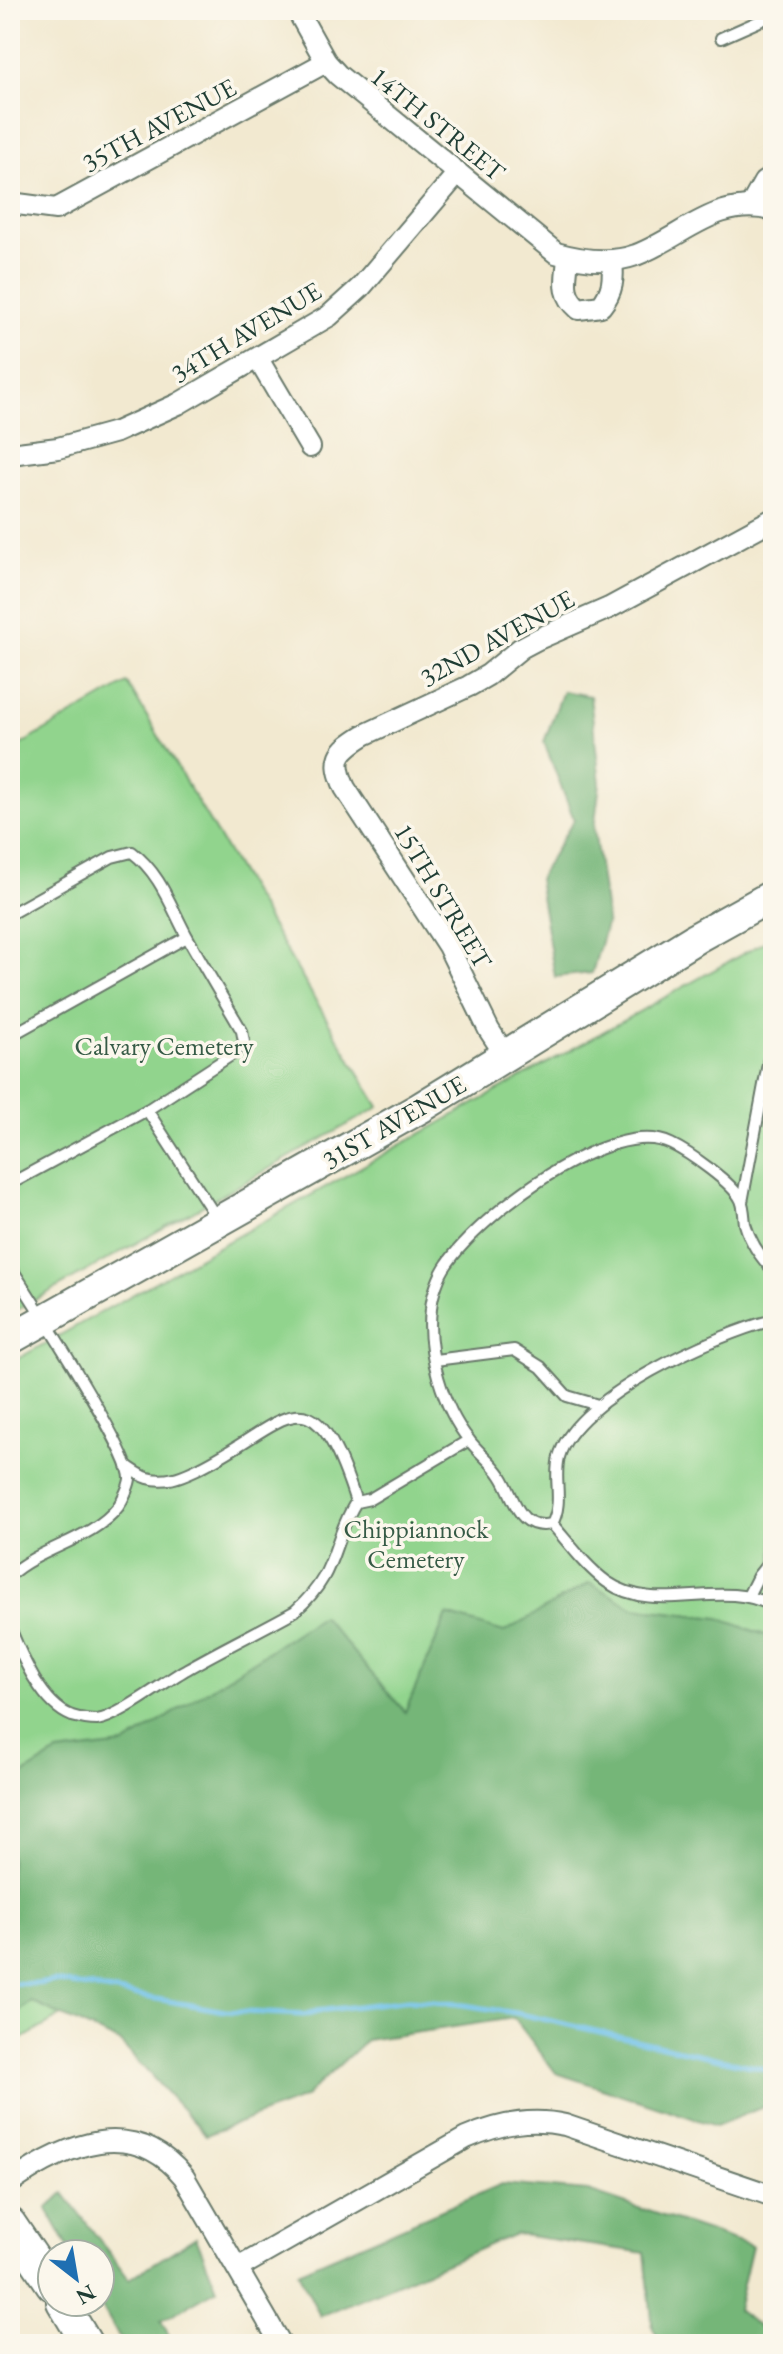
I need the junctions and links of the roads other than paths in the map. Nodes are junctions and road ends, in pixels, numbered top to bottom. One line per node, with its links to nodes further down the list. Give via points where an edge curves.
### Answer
1 (297, 10): 4 (street, 14TH STREET)
2 (773, 15): 3 (lane)
3 (721, 38)
4 (326, 62): 5 (street, 14TH STREET); 7 (street, 35TH AVENUE, via 56,209)
5 (458, 173): 10 (street, 14TH STREET, via 544,245); 12 (street, 34TH AVENUE, via 347,300)
6 (773, 177): 8 (street, via 764,182)
7 (10, 203)
8 (750, 207): 9 (street, 14TH STREET); 11 (street, 14TH STREET, via 723,209 633,256)
9 (773, 210)
10 (568, 257): 11 (street, 14TH STREET); 11 (street, via 565,291 579,309 601,306 609,296)
11 (612, 260)
12 (258, 359): 13 (street); 14 (street, 34TH AVENUE, via 116,432)
13 (310, 447)
14 (10, 454)
15 (773, 519): 16 (street, 32ND AVENUE, via 609,608 529,644 469,686 364,735 346,746)
16 (337, 763): 22 (street, 15TH STREET, via 345,788 448,946)
17 (773, 895): 22 (street, 31ST AVENUE)
18 (10, 914): 19 (lane, via 112,857 132,852 161,883)
19 (187, 937): 20 (lane); 23 (lane, via 244,1042)
20 (10, 1036)
21 (773, 1037): 25 (lane)
22 (506, 1056): 26 (street, 31ST AVENUE)
23 (147, 1110): 24 (lane); 26 (lane)
24 (10, 1184)
25 (742, 1202): 28 (lane, via 746,1226); 32 (lane, via 725,1182 671,1144 646,1137 600,1148 510,1202 445,1266 430,1312)
26 (219, 1222): 29 (street, 31ST AVENUE)
27 (10, 1266): 29 (lane)
28 (773, 1270)
29 (44, 1320): 31 (street, 31ST AVENUE); 35 (lane)
30 (773, 1320): 33 (lane, via 690,1352)
31 (10, 1339)
32 (435, 1360): 33 (lane, via 514,1350 541,1367 567,1396); 34 (lane, via 445,1400)
33 (598, 1405): 37 (lane, via 575,1428 559,1456 558,1512)
34 (469, 1440): 36 (lane, via 370,1499); 37 (lane, via 495,1467 522,1516 531,1525)
35 (127, 1466): 36 (lane, via 146,1478 177,1479 297,1414 312,1418 337,1447); 39 (lane, via 130,1479 120,1505 107,1519)
36 (356, 1502): 42 (lane, via 327,1573 302,1605 97,1720 58,1709)
37 (552, 1524): 40 (lane, via 607,1582 637,1596)
38 (773, 1557): 40 (lane)
39 (10, 1575)
40 (748, 1596): 41 (lane)
41 (773, 1606)
42 (10, 1628)
43 (10, 2183): 47 (street, via 49,2159 97,2140 142,2146 172,2163 184,2177)
44 (773, 2196): 47 (street, via 565,2125 525,2121 466,2138)
45 (10, 2223): 46 (street)
46 (36, 2261)
47 (238, 2268): 50 (street)
48 (72, 2318): 49 (street)
49 (87, 2344)
50 (281, 2344)

